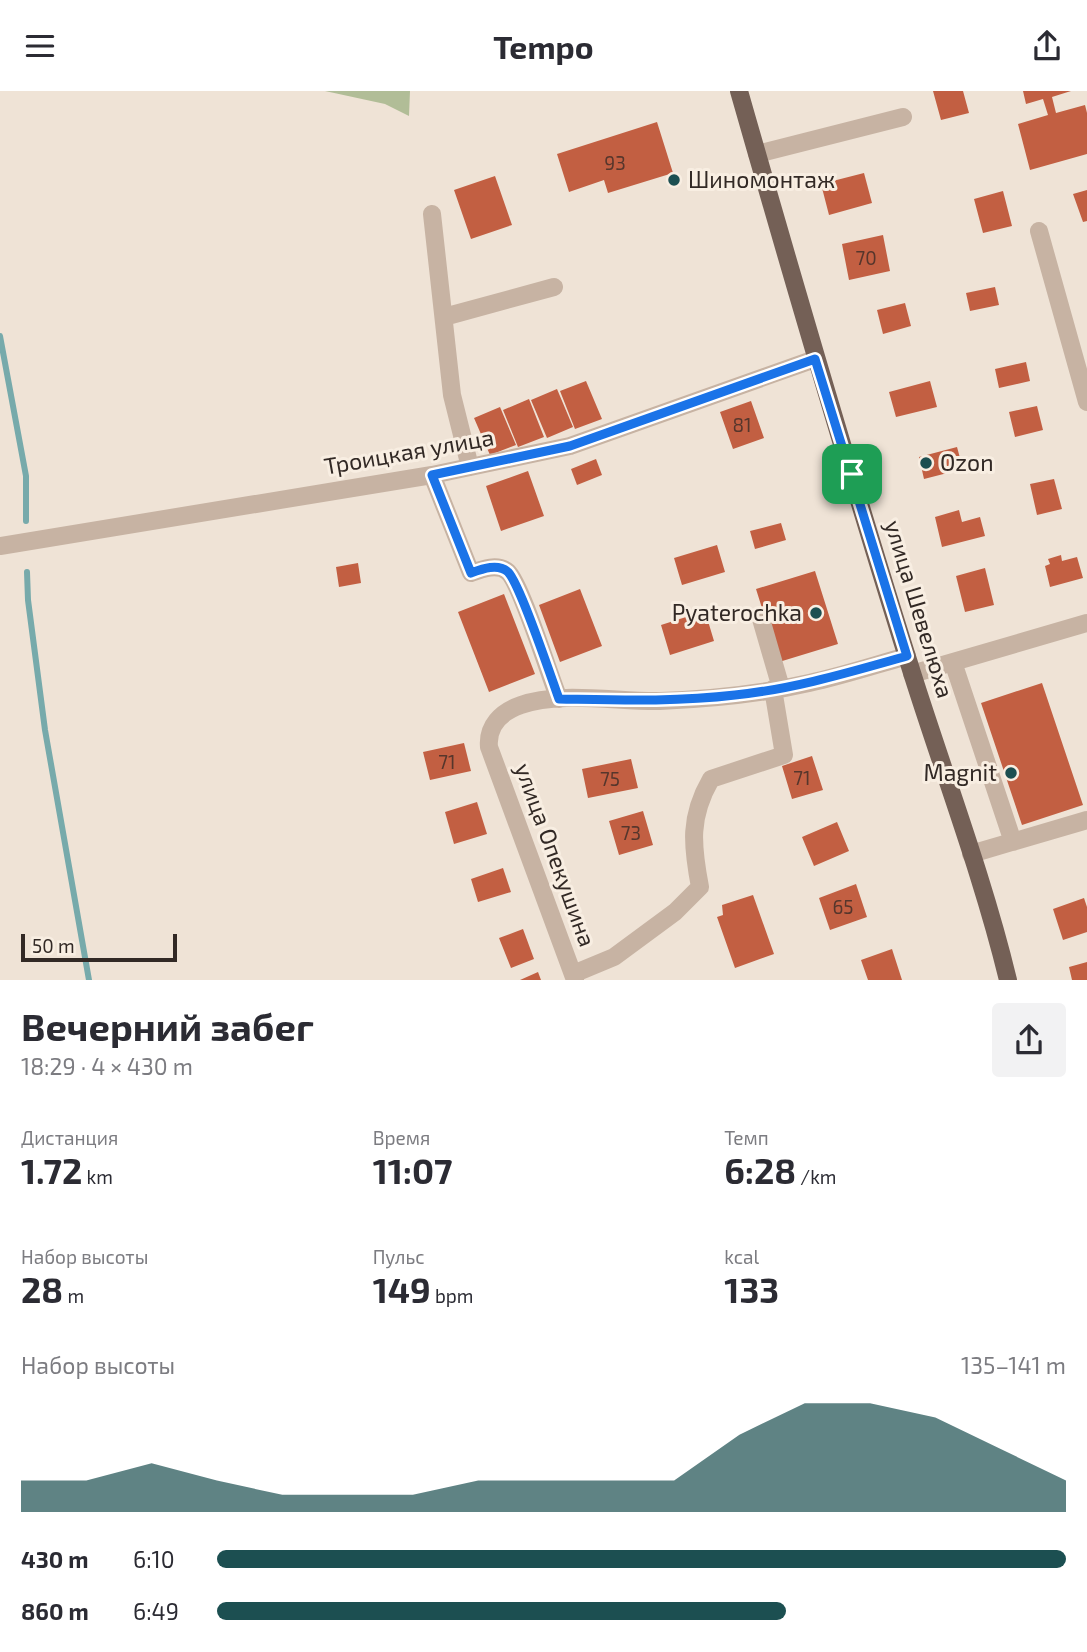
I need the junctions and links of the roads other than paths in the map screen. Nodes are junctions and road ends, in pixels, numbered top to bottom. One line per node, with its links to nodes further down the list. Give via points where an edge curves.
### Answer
1 (739, 91): 3 (main road, улица Шевелюха)
2 (903, 117): 3 (street)
3 (757, 154): 8 (main road, улица Шевелюха)
4 (432, 214): 7 (street)
5 (1039, 231): 9 (street)
6 (554, 287): 7 (street)
7 (443, 317): 10 (street, via 452,395)
8 (815, 359): 10 (street, Троицкая улица, via 570,446); 15 (main road, улица Шевелюха)
9 (1087, 402)
10 (470, 467): 11 (street, Троицкая улица)
11 (432, 475): 12 (street, Троицкая улица); 19 (street, via 471,573 485,568 508,572)
12 (0, 546)
13 (761, 619): 18 (street)
14 (1087, 623): 16 (street)
15 (907, 656): 17 (main road, улица Шевелюха); 18 (street)
16 (953, 662): 17 (street); 21 (street)
17 (912, 674): 22 (main road, улица Шевелюха)
18 (777, 689): 19 (street, via 659,701); 23 (street, via 784,755 711,779 699,800 693,834 701,887 614,957)
19 (559, 699): 23 (street, улица Опекушина, via 522,704 500,716 488,734)
20 (1087, 820): 21 (street)
21 (1013, 842): 22 (street)
22 (971, 854): 24 (main road, улица Шевелюха)
23 (574, 977)
24 (1008, 980)

